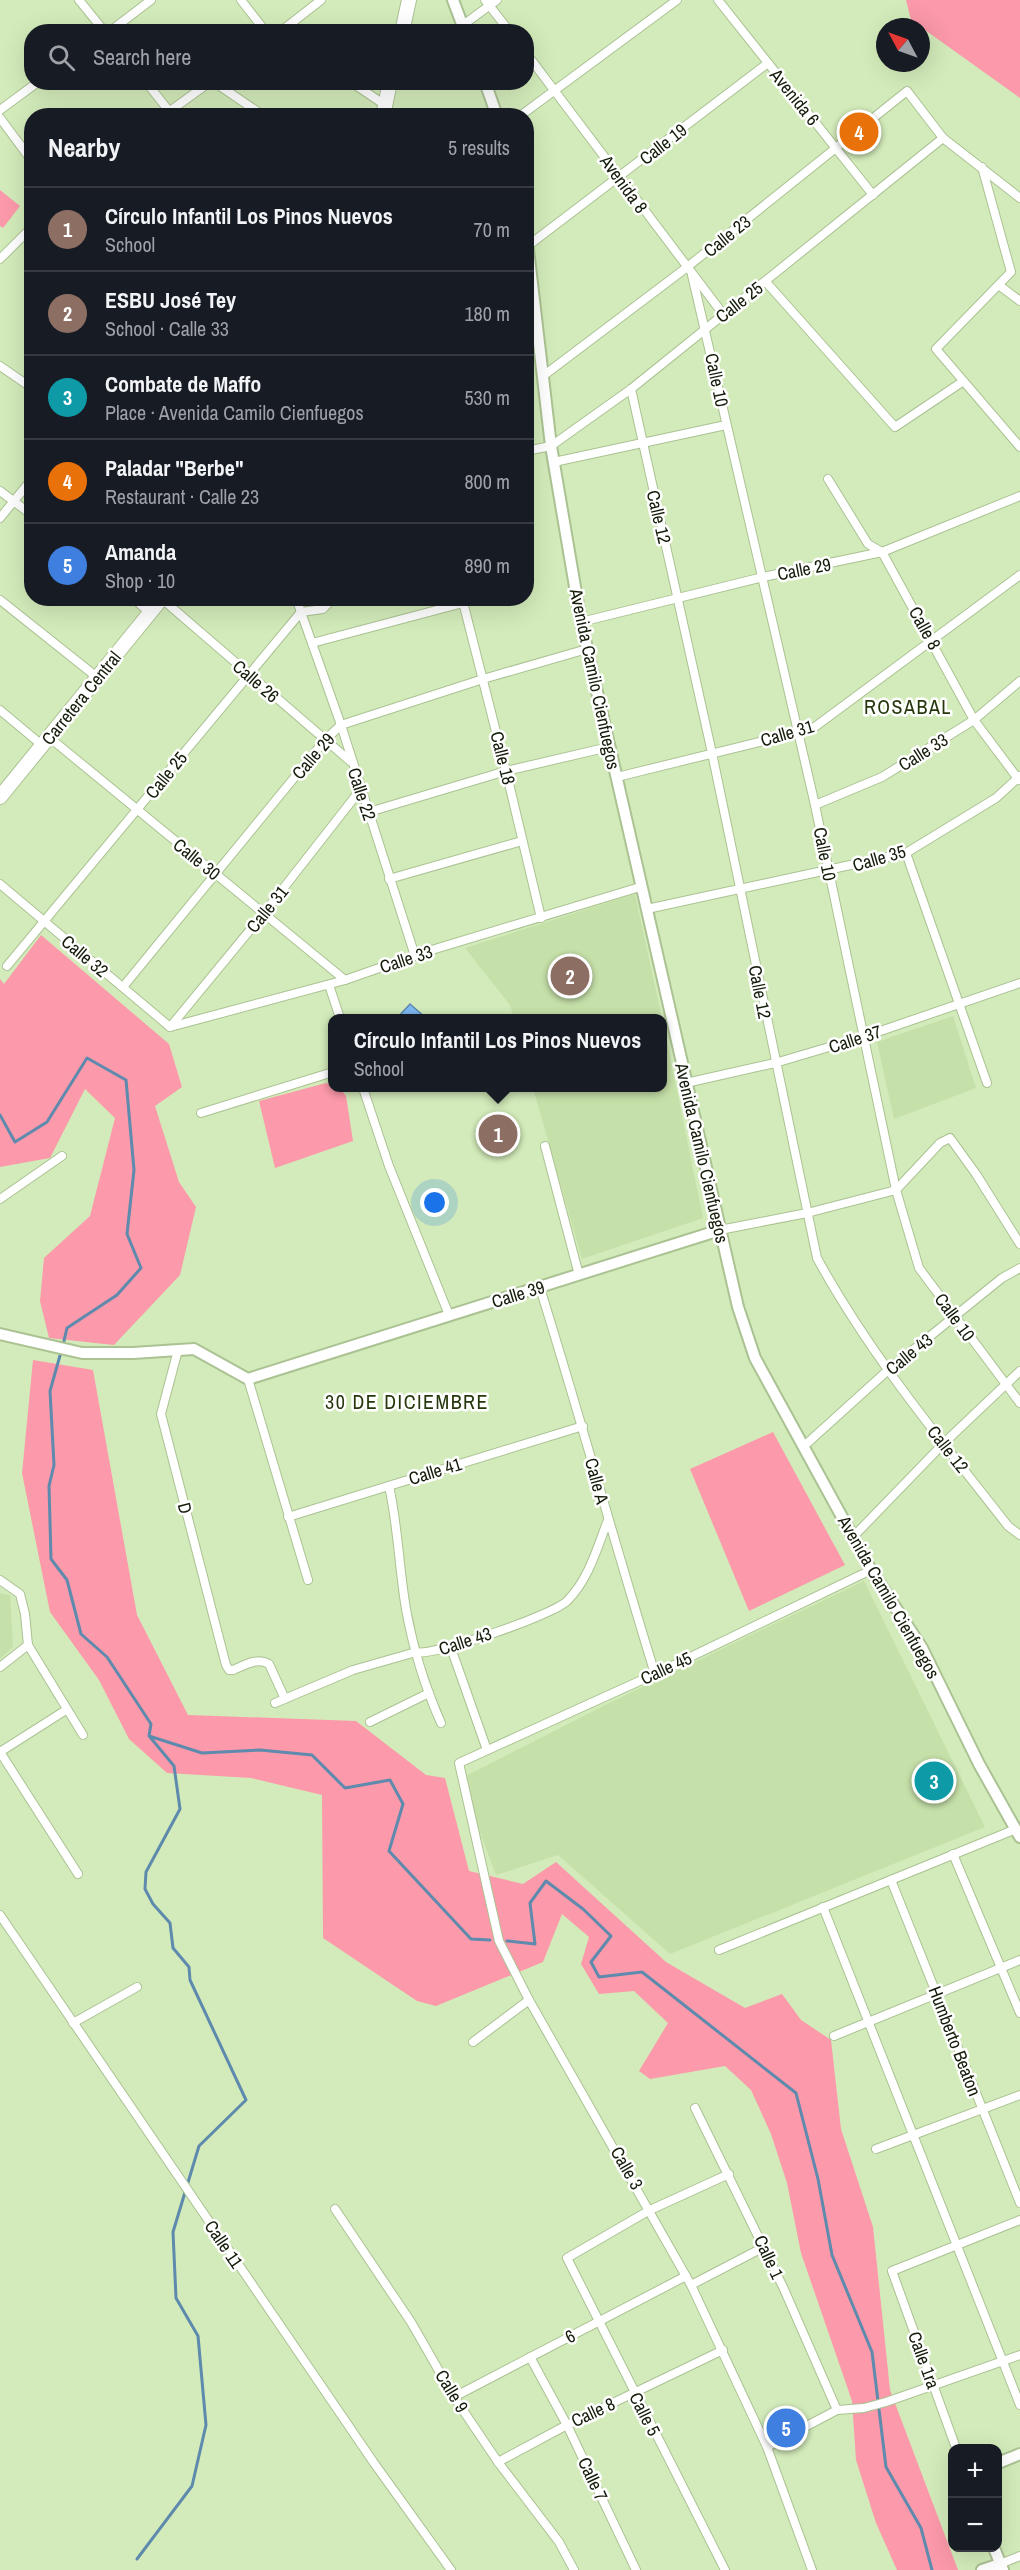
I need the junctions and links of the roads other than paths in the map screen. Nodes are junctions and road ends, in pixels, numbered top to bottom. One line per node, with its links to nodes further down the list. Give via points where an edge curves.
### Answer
1 (79, 0): 11 (street)
2 (151, 0): 12 (street)
3 (241, 0): 13 (street)
4 (321, 0): 14 (street)
5 (409, 0): 15 (highway)
6 (453, 0): 16 (main road)
7 (497, 0): 10 (street)
8 (677, 0): 21 (street)
9 (718, 0): 20 (street, Avenida 6)
10 (487, 3): 17 (street); 18 (street)
11 (100, 24)
12 (118, 24)
13 (260, 24)
14 (290, 24)
15 (404, 24)
16 (462, 24)
17 (468, 24)
18 (504, 24)
19 (534, 63): 21 (street, Avenida 8)
20 (768, 63): 39 (street, Avenida 6); 42 (street, Calle 19)
21 (555, 89): 35 (street); 42 (street, Avenida 8)
22 (27, 90): 36 (street)
23 (152, 90): 29 (street)
24 (201, 90): 30 (street)
25 (224, 90): 31 (street)
26 (360, 90): 32 (street)
27 (388, 90): 33 (highway)
28 (487, 90): 34 (main road)
29 (164, 108)
30 (176, 108)
31 (252, 108)
32 (382, 108)
33 (384, 108)
34 (494, 108)
35 (530, 108)
36 (0, 110)
37 (0, 118): 40 (street)
38 (943, 138): 39 (street, Calle 23, via 907,91); 41 (street); 43 (street, Calle 25)
39 (836, 148): 43 (street, Avenida 6); 48 (street, Calle 23)
40 (24, 150)
41 (981, 166): 44 (street); 51 (street, via 1011,272)
42 (620, 177): 46 (street, Calle 19); 48 (street, Avenida 8)
43 (873, 195): 50 (street, Calle 25)
44 (1020, 198)
45 (24, 235): 47 (street)
46 (534, 241)
47 (0, 259)
48 (686, 268): 49 (street, Avenida 8); 57 (street, Calle 23)
49 (692, 275): 53 (street, Avenida 8); 55 (street, Calle 10)
50 (766, 282): 53 (street, Calle 25); 59 (street, via 895,427)
51 (1000, 286): 52 (street); 59 (street, via 936,349)
52 (1020, 301)
53 (723, 314): 55 (street, Calle 25)
54 (534, 323): 57 (main road, Avenida Camilo Cienfuegos)
55 (706, 329): 60 (street, Calle 25); 61 (street, Calle 10)
56 (0, 366): 58 (street)
57 (543, 376): 63 (main road, Avenida Camilo Cienfuegos)
58 (24, 382)
59 (962, 382): 64 (street)
60 (631, 389): 62 (street, Calle 12); 63 (street, Calle 25)
61 (726, 425): 62 (street); 76 (street, Calle 10)
62 (643, 444): 66 (street); 78 (street, Calle 12)
63 (551, 446): 65 (street, Calle 25); 66 (main road, Avenida Camilo Cienfuegos)
64 (1020, 447)
65 (534, 449)
66 (554, 462): 88 (main road, Avenida Camilo Cienfuegos)
67 (828, 478): 74 (street, Calle 8, via 868,544)
68 (24, 489): 71 (street)
69 (0, 490): 71 (street)
70 (1020, 496): 74 (street, Calle 29)
71 (14, 501): 72 (street); 73 (street)
72 (24, 509)
73 (0, 519)
74 (882, 552): 76 (street, Calle 29); 89 (street, Calle 8)
75 (1020, 575): 89 (street, Calle 31)
76 (763, 577): 78 (street, Calle 29); 99 (street, Calle 10)
77 (0, 600): 93 (street)
78 (677, 600): 88 (street, Calle 29); 103 (street, Calle 12)
79 (142, 606): 87 (street)
80 (156, 606): 87 (highway, Carretera Central)
81 (170, 606): 92 (street, Calle 26)
82 (299, 606): 86 (street, Calle 22)
83 (326, 606): 86 (street)
84 (444, 606): 90 (street)
85 (463, 606): 94 (street, Calle 18)
86 (301, 612): 90 (street, Calle 22); 92 (street, Calle 25)
87 (150, 613): 93 (highway, Carretera Central)
88 (581, 622): 91 (main road, Avenida Camilo Cienfuegos)
89 (932, 642): 97 (street, Calle 8); 99 (street, Calle 31, via 812,729)
90 (312, 643): 98 (street, Calle 22)
91 (587, 649): 94 (street, Calle 29); 102 (main road, Avenida Camilo Cienfuegos)
92 (249, 675): 100 (street, Calle 26); 111 (street, Calle 25)
93 (98, 678): 101 (highway, Carretera Central)
94 (483, 679): 98 (street, Calle 29); 105 (street, Calle 18)
95 (1020, 681): 97 (street, Calle 33)
96 (0, 710): 101 (street, Calle 30)
97 (974, 720): 107 (street, Calle 8); 110 (street, Calle 33, via 882,777)
98 (341, 725): 100 (street, Calle 29); 104 (street, Calle 22)
99 (798, 732): 103 (street, Calle 31); 110 (street, Calle 10)
100 (325, 740): 104 (street, Calle 26); 116 (street, Calle 29)
101 (46, 742): 109 (highway, Carretera Central); 111 (street, Calle 30)
102 (609, 747): 105 (street); 106 (main road, Avenida Camilo Cienfuegos)
103 (712, 753): 106 (street, Calle 31); 120 (street, Calle 12)
104 (351, 762): 108 (street, Calle 22)
105 (506, 771): 112 (street); 113 (street, Calle 18)
106 (616, 777): 119 (main road, Avenida Camilo Cienfuegos)
107 (1019, 778): 114 (street, Calle 35, via 996,798)
108 (361, 789): 112 (street, Calle 22); 122 (street, Calle 31)
109 (0, 797)
110 (815, 805): 115 (street, Calle 10)
111 (138, 810): 116 (street, Calle 30); 124 (street, Calle 25)
112 (369, 812): 117 (street, Calle 22)
113 (522, 841): 117 (street); 123 (street, Calle 18)
114 (906, 853): 115 (street, Calle 35); 131 (street)
115 (828, 872): 120 (street, Calle 35); 134 (street, Calle 10)
116 (215, 873): 122 (street, Calle 30); 130 (street, Calle 29)
117 (389, 879): 125 (street, Calle 22)
118 (0, 884): 124 (street, Calle 32)
119 (640, 887): 121 (main road, Avenida Camilo Cienfuegos); 123 (street, Calle 33)
120 (740, 891): 121 (street, Calle 35); 135 (street, Calle 12)
121 (647, 909): 137 (main road, Avenida Camilo Cienfuegos)
122 (264, 914): 127 (street, Calle 30); 133 (street, Calle 31)
123 (541, 918): 125 (street, Calle 33)
124 (43, 921): 126 (street, Calle 25); 130 (street, Calle 32)
125 (415, 956): 127 (street, Calle 33)
126 (7, 966)
127 (345, 980): 129 (street, Calle 33)
128 (1020, 983): 131 (street, Calle 37)
129 (329, 984): 132 (street); 133 (street, Calle 33)
130 (123, 987): 133 (street, Calle 32)
131 (960, 1004): 134 (street, Calle 37); 138 (street)
132 (339, 1014)
133 (170, 1027)
134 (863, 1037): 135 (street, Calle 37); 143 (street, Calle 10)
135 (775, 1064): 137 (street, Calle 37); 145 (street, Calle 12)
136 (328, 1074): 140 (street)
137 (686, 1083): 146 (main road, Avenida Camilo Cienfuegos)
138 (987, 1083)
139 (364, 1092): 151 (street, via 392,1176)
140 (201, 1113)
141 (545, 1146): 149 (street)
142 (62, 1156): 144 (street)
143 (896, 1190): 145 (street, Calle 39); 147 (street, via 940,1143 950,1138); 152 (street, Calle 10, via 919,1268)
144 (0, 1199)
145 (807, 1213): 146 (street, Calle 39); 155 (street, Calle 12, via 817,1258)
146 (720, 1230): 149 (main road, Calle 39); 162 (main road, Avenida Camilo Cienfuegos, via 754,1358)
147 (1020, 1244)
148 (1020, 1268): 152 (street, Calle 43, via 1002,1278)
149 (579, 1275): 150 (main road, Calle 39)
150 (540, 1288): 151 (main road, Calle 39); 160 (street, Calle A)
151 (449, 1315): 157 (main road, Calle 39)
152 (956, 1317): 155 (street, Calle 43); 158 (street, Calle 10)
153 (0, 1334): 154 (main road, via 82,1353)
154 (178, 1350): 157 (main road, via 194,1349); 177 (street, D, via 161,1414 226,1665 233,1670 258,1660 269,1664)
155 (887, 1371): 161 (street, Calle 12); 162 (street, Calle 43)
156 (1020, 1371): 158 (street)
157 (248, 1379): 164 (street)
158 (1005, 1383): 159 (street, Calle 10); 161 (street)
159 (1020, 1402)
160 (583, 1426): 163 (street, Calle 41); 165 (street, Calle A)
161 (944, 1443): 166 (street, Calle 12, via 1008,1526); 167 (street)
162 (803, 1447): 167 (main road, Avenida Camilo Cienfuegos)
163 (388, 1486): 164 (street, Calle 41); 173 (street)
164 (288, 1517): 170 (street)
165 (608, 1520): 172 (street, Calle 43, via 584,1582 565,1604); 175 (street, Calle A)
166 (1020, 1535)
167 (853, 1537): 168 (main road, Avenida Camilo Cienfuegos)
168 (871, 1570): 175 (street, Calle 45); 186 (main road, Avenida Camilo Cienfuegos, via 922,1648)
169 (0, 1580): 171 (street, via 20,1594)
170 (308, 1580)
171 (28, 1645): 174 (street); 179 (street)
172 (451, 1648): 173 (street, Calle 43); 183 (street)
173 (416, 1652): 176 (street); 177 (street, Calle 43, via 353,1670)
174 (0, 1666)
175 (655, 1674): 183 (street, Calle 45)
176 (429, 1693): 180 (street); 181 (street)
177 (285, 1699): 178 (street, Calle 43)
178 (275, 1703)
179 (66, 1710): 182 (street); 184 (street)
180 (370, 1722)
181 (441, 1723)
182 (82, 1735)
183 (487, 1750): 185 (street, Calle 45)
184 (0, 1752): 188 (street)
185 (459, 1763): 197 (street, Calle 3, via 499,1941)
186 (1018, 1833): 187 (street)
187 (953, 1854): 189 (street); 194 (street)
188 (78, 1874)
189 (891, 1880): 190 (street); 196 (street, Humberto Beaton)
190 (823, 1907): 192 (street); 199 (street)
191 (0, 1915): 200 (street, Calle 11)
192 (719, 1950)
193 (1020, 1959): 194 (street)
194 (1001, 1968): 196 (street); 198 (street)
195 (137, 1987): 200 (street)
196 (937, 1994): 199 (street); 205 (street, Humberto Beaton)
197 (529, 2000): 202 (street); 211 (street, Calle 3)
198 (1020, 2013)
199 (870, 2022): 201 (street); 206 (street)
200 (73, 2023): 236 (street, Calle 11)
201 (834, 2036)
202 (473, 2042)
203 (1020, 2095): 205 (street)
204 (695, 2108): 208 (street, Calle 1)
205 (981, 2109): 206 (street); 209 (street, Humberto Beaton)
206 (914, 2136): 207 (street); 213 (street)
207 (876, 2150)
208 (729, 2174): 211 (street); 214 (street, Calle 1)
209 (1020, 2203)
210 (335, 2209): 224 (street, Calle 9, via 411,2322)
211 (650, 2210): 215 (street, Calle 3); 217 (street, Calle 5, via 567,2258)
212 (1020, 2220): 213 (street)
213 (957, 2246): 221 (street); 222 (street, Calle 1ra, via 892,2271)
214 (764, 2247): 216 (street); 226 (street, Calle 1)
215 (686, 2276): 216 (street, Calle 3); 217 (street, 6)
216 (691, 2285): 218 (street, Calle 3)
217 (599, 2320): 220 (street, 6); 223 (street, Calle 5)
218 (723, 2350): 223 (street, Calle 8); 229 (street, Calle 3)
219 (1020, 2355): 221 (street)
220 (530, 2357): 224 (street, 6); 227 (street, Calle 7)
221 (1003, 2361): 222 (street); 225 (street)
222 (933, 2385): 226 (street, via 885,2403); 228 (street, Calle 1ra)
223 (634, 2393): 227 (street, Calle 8); 239 (street, Calle 5)
224 (454, 2397): 232 (street, Calle 9)
225 (1020, 2405)
226 (837, 2410): 229 (street)
227 (567, 2425): 232 (street, Calle 8); 238 (street, Calle 7)
228 (955, 2444)
229 (767, 2447): 240 (street, Calle 3)
230 (1020, 2454): 231 (main road)
231 (1002, 2461)
232 (498, 2462): 237 (street, Calle 9, via 559,2542)
233 (996, 2552): 235 (main road)
234 (1020, 2556): 235 (street)
235 (1001, 2567): 241 (main road)
236 (451, 2570)
237 (574, 2570)
238 (636, 2570)
239 (725, 2570)
240 (812, 2570)
241 (982, 2570)

